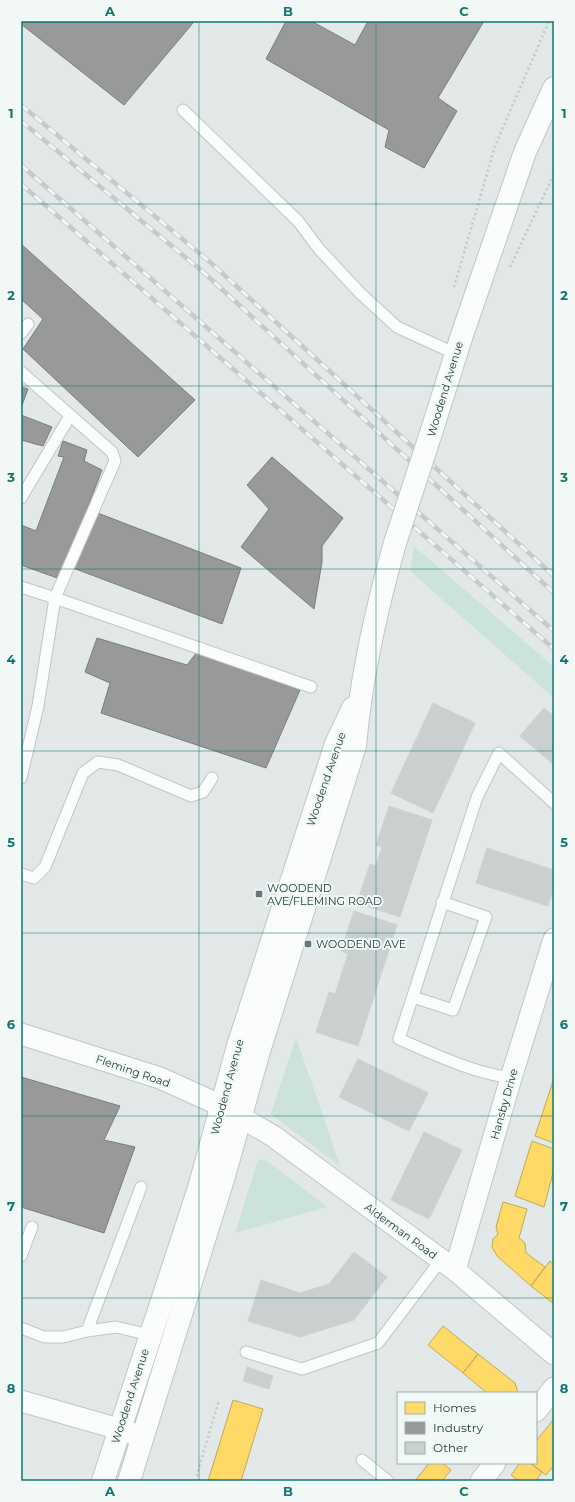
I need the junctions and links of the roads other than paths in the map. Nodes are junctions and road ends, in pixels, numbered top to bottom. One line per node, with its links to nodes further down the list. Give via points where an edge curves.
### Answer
1 (554, 88): 3 (street, Woodend Avenue, via 525,152)
2 (183, 110): 3 (lane, via 298,221 319,249 360,293 397,327)
3 (456, 354): 10 (street, Woodend Avenue, bridge, via 395,542 380,597)
4 (21, 372): 5 (lane)
5 (70, 416): 6 (lane); 8 (lane, via 112,452 115,461)
6 (21, 498)
7 (21, 587): 8 (lane)
8 (55, 598): 9 (lane); 11 (lane, via 38,706)
9 (311, 687)
10 (359, 696): 20 (street, Woodend Avenue, via 336,744 238,1046); 21 (street, Woodend Avenue, via 355,746 259,1051)
11 (21, 778)
12 (212, 778): 14 (lane, via 203,792 191,796 118,765 98,762 83,773 45,867 34,878)
13 (554, 803): 15 (lane, via 499,753 477,797)
14 (21, 874)
15 (442, 902): 17 (lane); 17 (lane, via 486,917 453,1010)
16 (554, 939): 19 (street, Hansby Drive)
17 (412, 997): 19 (lane, via 399,1039 468,1068)
18 (21, 1034): 20 (street, Fleming Road, via 160,1078)
19 (511, 1078): 25 (street, Hansby Drive)
20 (222, 1106): 21 (street, Fleming Road); 28 (street, Woodend Avenue, via 199,1188)
21 (241, 1117): 25 (street, Alderman Road, via 273,1136); 35 (street, Woodend Avenue)
22 (141, 1188): 27 (lane)
23 (32, 1227): 24 (lane)
24 (21, 1256)
25 (448, 1265): 29 (lane, via 378,1343 302,1369); 30 (street, Alderman Road)
26 (21, 1328): 27 (lane, via 44,1337 63,1337)
27 (87, 1331): 28 (lane, via 116,1327)
28 (150, 1335): 34 (street, Woodend Avenue)
29 (246, 1352)
30 (554, 1354)
31 (554, 1388): 33 (street)
32 (21, 1402): 34 (street)
33 (537, 1410)
34 (119, 1429): 35 (street); 38 (street, Woodend Avenue)
35 (143, 1437): 39 (street, Woodend Avenue)
36 (362, 1460): 40 (lane)
37 (494, 1464): 41 (street)
38 (103, 1481)
39 (129, 1481)
40 (388, 1481)
41 (480, 1481)

